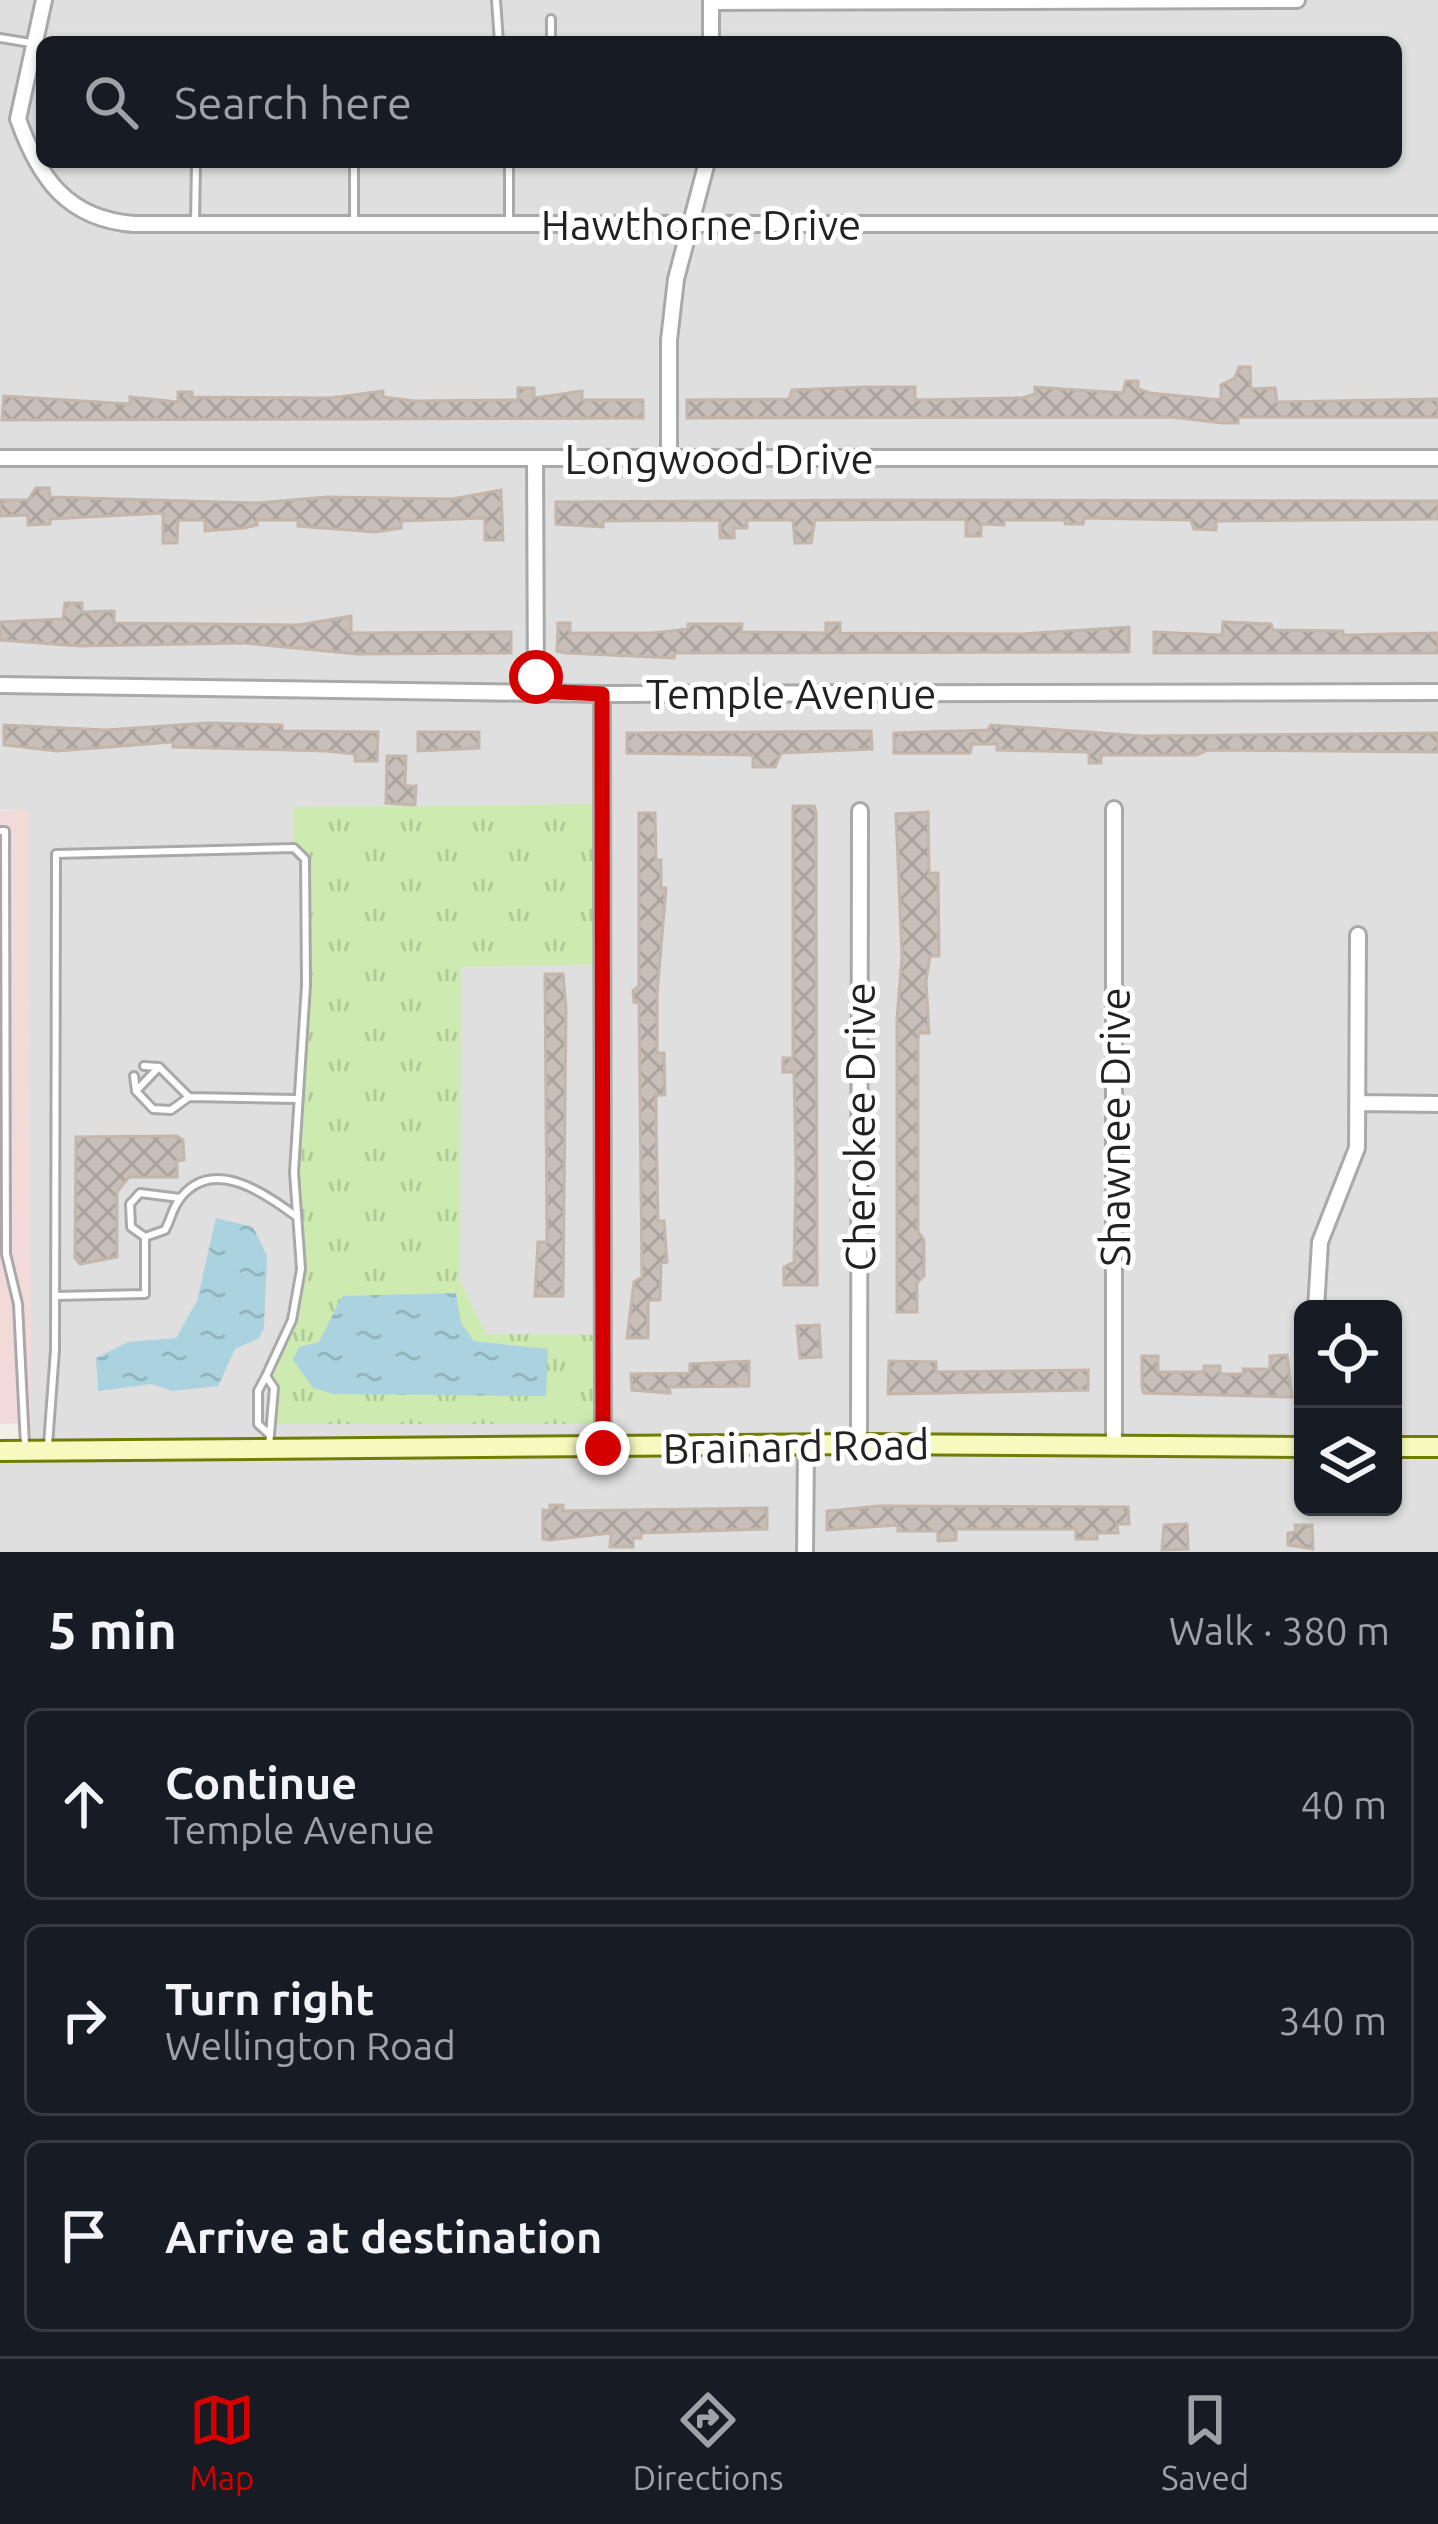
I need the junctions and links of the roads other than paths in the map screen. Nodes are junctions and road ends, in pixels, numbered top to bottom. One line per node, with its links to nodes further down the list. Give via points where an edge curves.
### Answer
1 (44, 0): 10 (street)
2 (496, 0): 6 (lane)
3 (1297, 0): 4 (street)
4 (711, 1): 8 (street)
5 (550, 19): 7 (lane)
6 (499, 36)
7 (551, 36)
8 (711, 36)
9 (0, 38): 10 (lane)
10 (31, 43): 12 (street)
11 (0, 118): 12 (street)
12 (18, 118): 13 (street, Hawthorne Drive)
13 (36, 164)
14 (38, 168): 19 (street, Hawthorne Drive, via 80,212 112,223)
15 (196, 168): 19 (lane)
16 (354, 168): 20 (lane)
17 (509, 168): 21 (lane)
18 (705, 168): 22 (street)
19 (195, 224): 20 (street, Hawthorne Drive)
20 (354, 224): 21 (street, Hawthorne Drive)
21 (509, 224): 22 (street, Hawthorne Drive)
22 (689, 224): 23 (street, Hawthorne Drive); 26 (street, via 669,340)
23 (1438, 224)
24 (0, 458): 25 (street, Longwood Drive)
25 (535, 458): 26 (street, Longwood Drive); 29 (street)
26 (669, 458): 27 (street, Longwood Drive)
27 (1438, 458)
28 (0, 685): 29 (street, Temple Avenue)
29 (536, 691): 31 (street, Temple Avenue)
30 (1438, 692): 31 (street, Temple Avenue)
31 (602, 694): 54 (street)
32 (1114, 809): 52 (street, Shawnee Drive)
33 (860, 811): 51 (street, Cherokee Drive)
34 (0, 831): 59 (lane, via 7,1254 18,1304)
35 (1358, 935): 42 (street)
36 (144, 1066): 37 (lane)
37 (159, 1067): 39 (lane); 40 (lane)
38 (134, 1076): 39 (lane)
39 (136, 1091): 40 (lane, via 153,1109 171,1110)
40 (188, 1097): 41 (lane)
41 (296, 1099): 45 (lane); 47 (lane, via 306,966 304,859 294,848 56,854)
42 (1360, 1103): 43 (street); 48 (street, via 1357,1148 1320,1242)
43 (1438, 1104)
44 (180, 1198): 45 (lane, via 221,1178 240,1180); 46 (lane, via 165,1230); 46 (lane, via 140,1193 130,1204 131,1227)
45 (297, 1217): 49 (lane, via 299,1298)
46 (145, 1237): 47 (lane, via 145,1294)
47 (55, 1296): 60 (lane)
48 (1317, 1300)
49 (266, 1376): 50 (lane, via 274,1388); 50 (lane, via 258,1424)
50 (268, 1441): 54 (main road, Brainard Road); 60 (main road, Brainard Road)
51 (859, 1444): 52 (main road, Brainard Road); 55 (main road, Brainard Road)
52 (1114, 1444): 53 (main road, Brainard Road)
53 (1294, 1447)
54 (603, 1448): 55 (main road, Brainard Road)
55 (806, 1448): 61 (street)
56 (1402, 1448): 57 (main road)
57 (1438, 1448)
58 (0, 1450): 59 (main road, Brainard Road)
59 (25, 1450): 60 (main road, Brainard Road)
60 (48, 1450)
61 (805, 1552)

